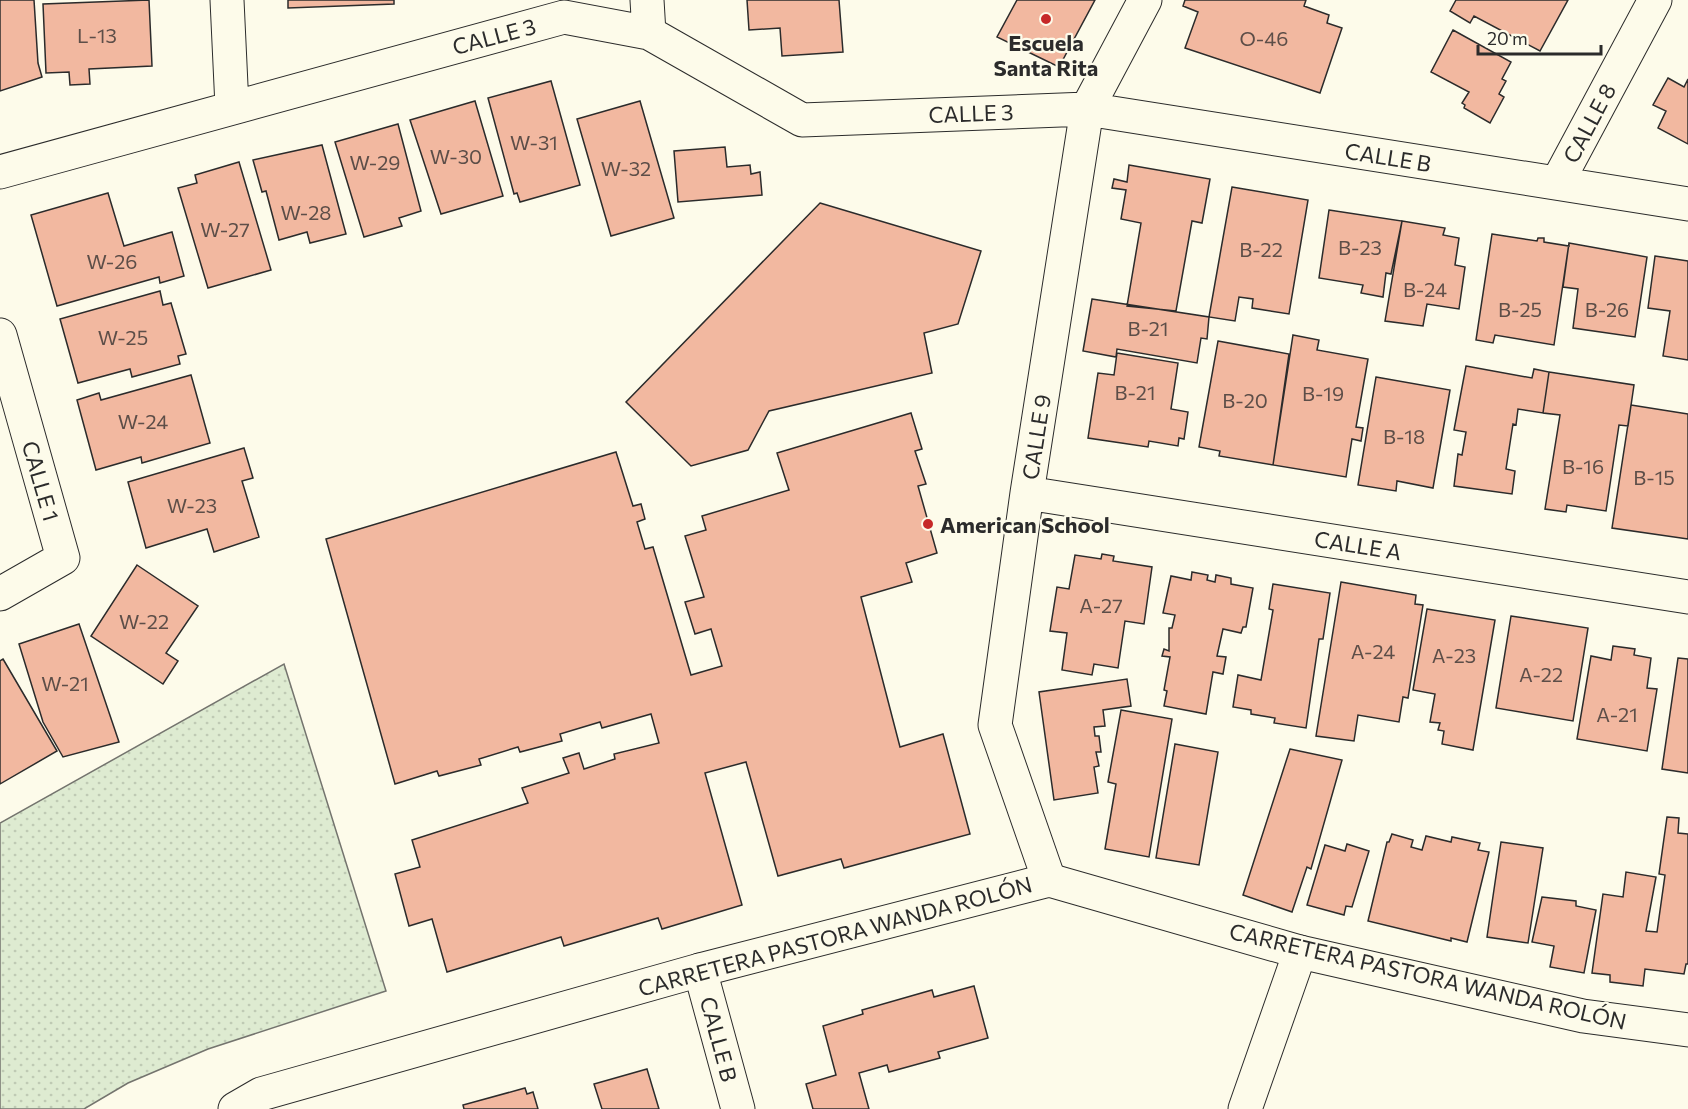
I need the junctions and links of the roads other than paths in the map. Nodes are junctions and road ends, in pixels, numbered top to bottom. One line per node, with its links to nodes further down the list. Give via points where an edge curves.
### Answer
1 (227, 0): 6 (street)
2 (647, 0): 5 (street)
3 (1145, 0): 7 (street, CALLE 9)
4 (1655, 0): 9 (street, CALLE 8)
5 (649, 33): 6 (street, CALLE 3, via 564,16); 7 (street, CALLE 3, via 802,120)
6 (232, 107): 8 (street, CALLE 3)
7 (1087, 109): 9 (street, CALLE B); 12 (street, CALLE 9)
8 (0, 172)
9 (1557, 183): 10 (street, CALLE B)
10 (1688, 204)
11 (0, 334): 13 (street, CALLE 1, via 63,558)
12 (1027, 493): 14 (street, CALLE A); 15 (street, CALLE 9, via 995,725)
13 (0, 594)
14 (1688, 597)
15 (1049, 880): 16 (street, CARRETERA PASTORA WANDA ROLÓN); 17 (street, CARRETERA PASTORA WANDA ROLÓN)
16 (1300, 952): 18 (street, CARRETERA PASTORA WANDA ROLÓN, via 1583,1016); 21 (street)
17 (700, 970): 19 (street, CARRETERA PASTORA WANDA ROLÓN, via 261,1095); 20 (street, CALLE B)
18 (1688, 1030)
19 (235, 1109)
20 (738, 1109)
21 (1245, 1109)

